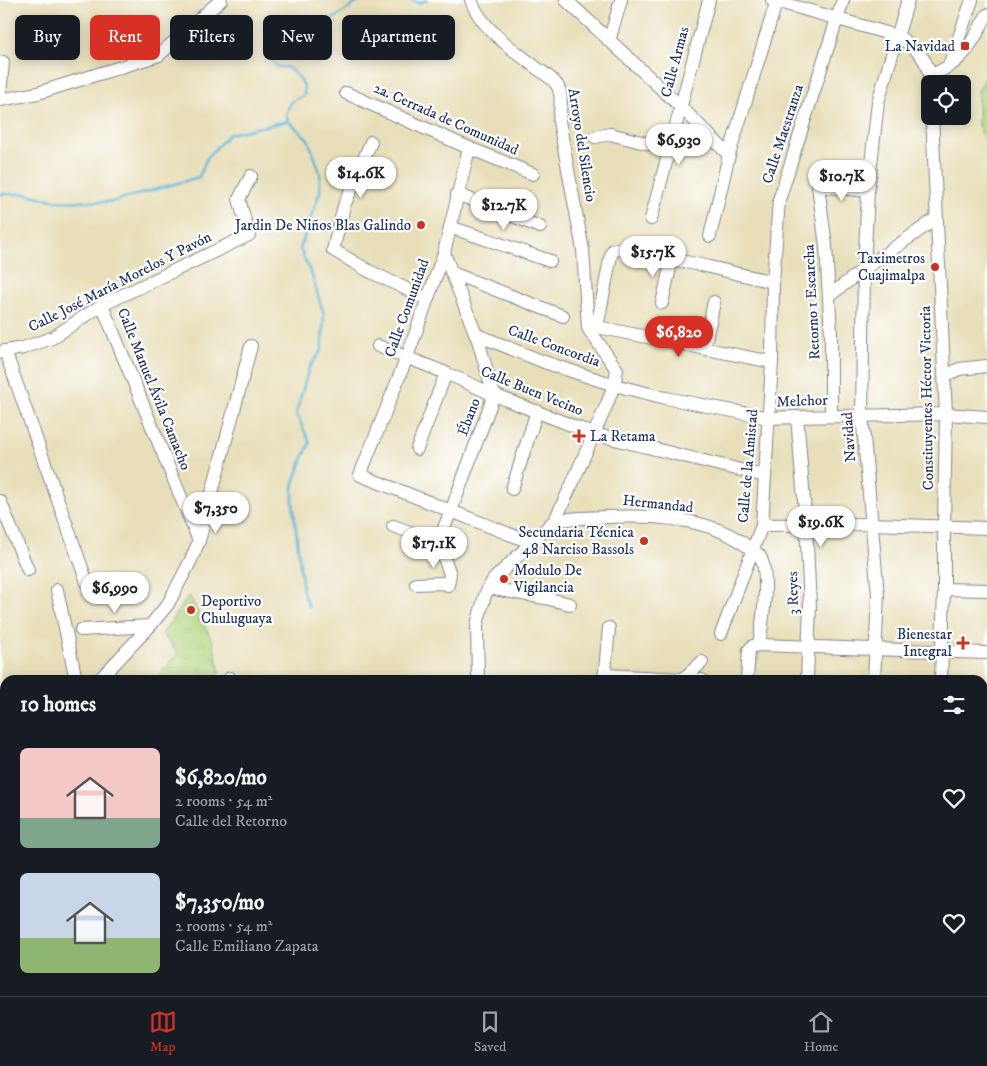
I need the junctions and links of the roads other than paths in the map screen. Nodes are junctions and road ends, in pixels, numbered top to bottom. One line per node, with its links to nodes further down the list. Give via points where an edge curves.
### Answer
1 (221, 0): 20 (street, via 160,55 38,93)
2 (471, 0): 49 (street, Arroyo del Silencio, via 483,22 496,35 558,86 561,101 559,122 583,250)
3 (566, 0): 13 (street)
4 (621, 0): 13 (street)
5 (709, 0): 21 (street, Calle Armas)
6 (775, 0): 11 (street); 27 (street)
7 (842, 0): 11 (street, Calle Maestranza)
8 (908, 0): 12 (street, Navidad)
9 (972, 0): 15 (street)
10 (987, 15): 15 (street, via 964,53)
11 (837, 19): 12 (street); 42 (street, Calle Maestranza, via 779,200)
12 (897, 36): 16 (street, via 917,51); 30 (street, Navidad, via 878,102)
13 (609, 41): 21 (street)
14 (3, 62): 19 (street)
15 (949, 67): 17 (street)
16 (929, 75)
17 (938, 75)
18 (346, 93): 25 (street, 2a. Cerrada de Comunidad)
19 (0, 94)
20 (0, 100)
21 (680, 106): 26 (street, Calle Armas); 27 (street)
22 (932, 125): 32 (street, Constituyentes Héctor Victoria)
23 (595, 137): 26 (street, via 610,134)
24 (371, 142): 44 (street, via 344,206 334,250)
25 (469, 148): 28 (street, 2a. Cerrada de Comunidad); 31 (street, Calle Comunidad)
26 (670, 149): 33 (street, Calle Armas)
27 (729, 155): 36 (street)
28 (533, 174)
29 (251, 176): 47 (street, Calle José María Morelos Y Pavón, via 239,199 250,235)
30 (868, 191): 40 (street, Navidad); 43 (street, Retorno 1 Escarcha, via 818,186)
31 (457, 194): 34 (street, Calle Comunidad); 35 (street)
32 (937, 218): 40 (street); 59 (street, Constituyentes Héctor Victoria)
33 (652, 219)
34 (450, 226): 37 (street, Calle Comunidad); 39 (street)
35 (540, 226)
36 (710, 236)
37 (444, 253): 41 (street, Ébano); 44 (street, Calle Comunidad)
38 (672, 259): 42 (street); 46 (street); 49 (street, via 614,250)
39 (550, 261)
40 (864, 268): 43 (street); 64 (street, Navidad)
41 (452, 273): 48 (street); 50 (street, Ébano)
42 (773, 282): 56 (street, Calle de la Amistad)
43 (829, 296): 66 (street, Retorno 1 Escarcha)
44 (427, 299): 55 (street, Calle Comunidad)
45 (714, 302): 53 (street)
46 (662, 303)
47 (102, 305): 54 (street, Calle José María Morelos Y Pavón, via 52,338); 82 (street, Calle Manuel Ávila Camacho)
48 (563, 316)
49 (593, 327): 53 (street); 60 (street, via 617,370)
50 (475, 334): 60 (street, Calle Concordia, via 544,362); 61 (street, Ébano)
51 (251, 346): 82 (street)
52 (378, 346): 55 (street, Calle Buen Vecino)
53 (704, 349): 56 (street)
54 (2, 352): 88 (street)
55 (407, 356): 58 (street, Calle Buen Vecino); 74 (street, Calle Comunidad, via 360,475)
56 (772, 362): 68 (street, Calle de la Amistad)
57 (987, 366): 59 (street, via 959,369)
58 (446, 373): 61 (street, Calle Buen Vecino); 70 (street)
59 (946, 376): 63 (street, Constituyentes Héctor Victoria)
60 (614, 385): 68 (street, Calle Concordia); 69 (street)
61 (494, 395): 62 (street, Calle Buen Vecino); 74 (street, Ébano)
62 (537, 411): 69 (street, Calle Buen Vecino); 72 (street)
63 (946, 414): 64 (street, Melchor); 67 (street, Melchor); 80 (street, Constituyentes Héctor Victoria)
64 (862, 415): 66 (street, Melchor); 77 (street, Navidad)
65 (797, 416): 66 (street, Melchor); 68 (street, Melchor); 76 (street, 3 Reyes)
66 (831, 416)
67 (987, 417)
68 (769, 418): 71 (street, Calle de la Amistad)
69 (594, 434): 71 (street, Calle Buen Vecino); 75 (street)
70 (417, 449)
71 (764, 476): 78 (street, Calle de la Amistad)
72 (512, 489)
73 (0, 501): 86 (street)
74 (451, 510): 83 (street, Ébano); 84 (street)
75 (555, 520): 84 (street); 85 (street, Hermandad, via 615,516 682,521 723,531)
76 (806, 524): 77 (street); 78 (street); 98 (street, 3 Reyes, via 810,606)
77 (872, 524): 80 (street); 100 (street, Navidad, via 878,594)
78 (762, 525): 85 (street, Calle de la Amistad)
79 (393, 526): 83 (street)
80 (944, 526): 81 (street); 90 (street, Constituyentes Héctor Victoria)
81 (987, 528)
82 (199, 541): 94 (street, via 168,604)
83 (438, 542): 87 (street, via 450,574 448,585)
84 (532, 543): 89 (street, via 493,580)
85 (752, 550): 97 (street, Calle de la Amistad); 99 (street, via 759,556 764,570 764,599)
86 (28, 570)
87 (416, 584)
88 (88, 585)
89 (489, 588): 93 (street); 106 (street, via 477,625)
90 (944, 589): 92 (street); 101 (street, Constituyentes Héctor Victoria)
91 (57, 590): 104 (street)
92 (987, 590)
93 (570, 604)
94 (150, 626): 96 (street); 105 (street)
95 (609, 628): 107 (street)
96 (81, 630)
97 (722, 634)
98 (808, 647): 99 (street); 100 (street); 110 (street, 3 Reyes)
99 (754, 648): 109 (street)
100 (876, 649): 101 (street); 111 (street, Navidad)
101 (942, 652): 102 (street); 112 (street, Constituyentes Héctor Victoria)
102 (987, 653)
103 (702, 662): 108 (street)
104 (75, 675)
105 (104, 675)
106 (478, 675)
107 (604, 675)
108 (688, 675)
109 (748, 675)
110 (807, 675)
111 (874, 675)
112 (940, 675)

